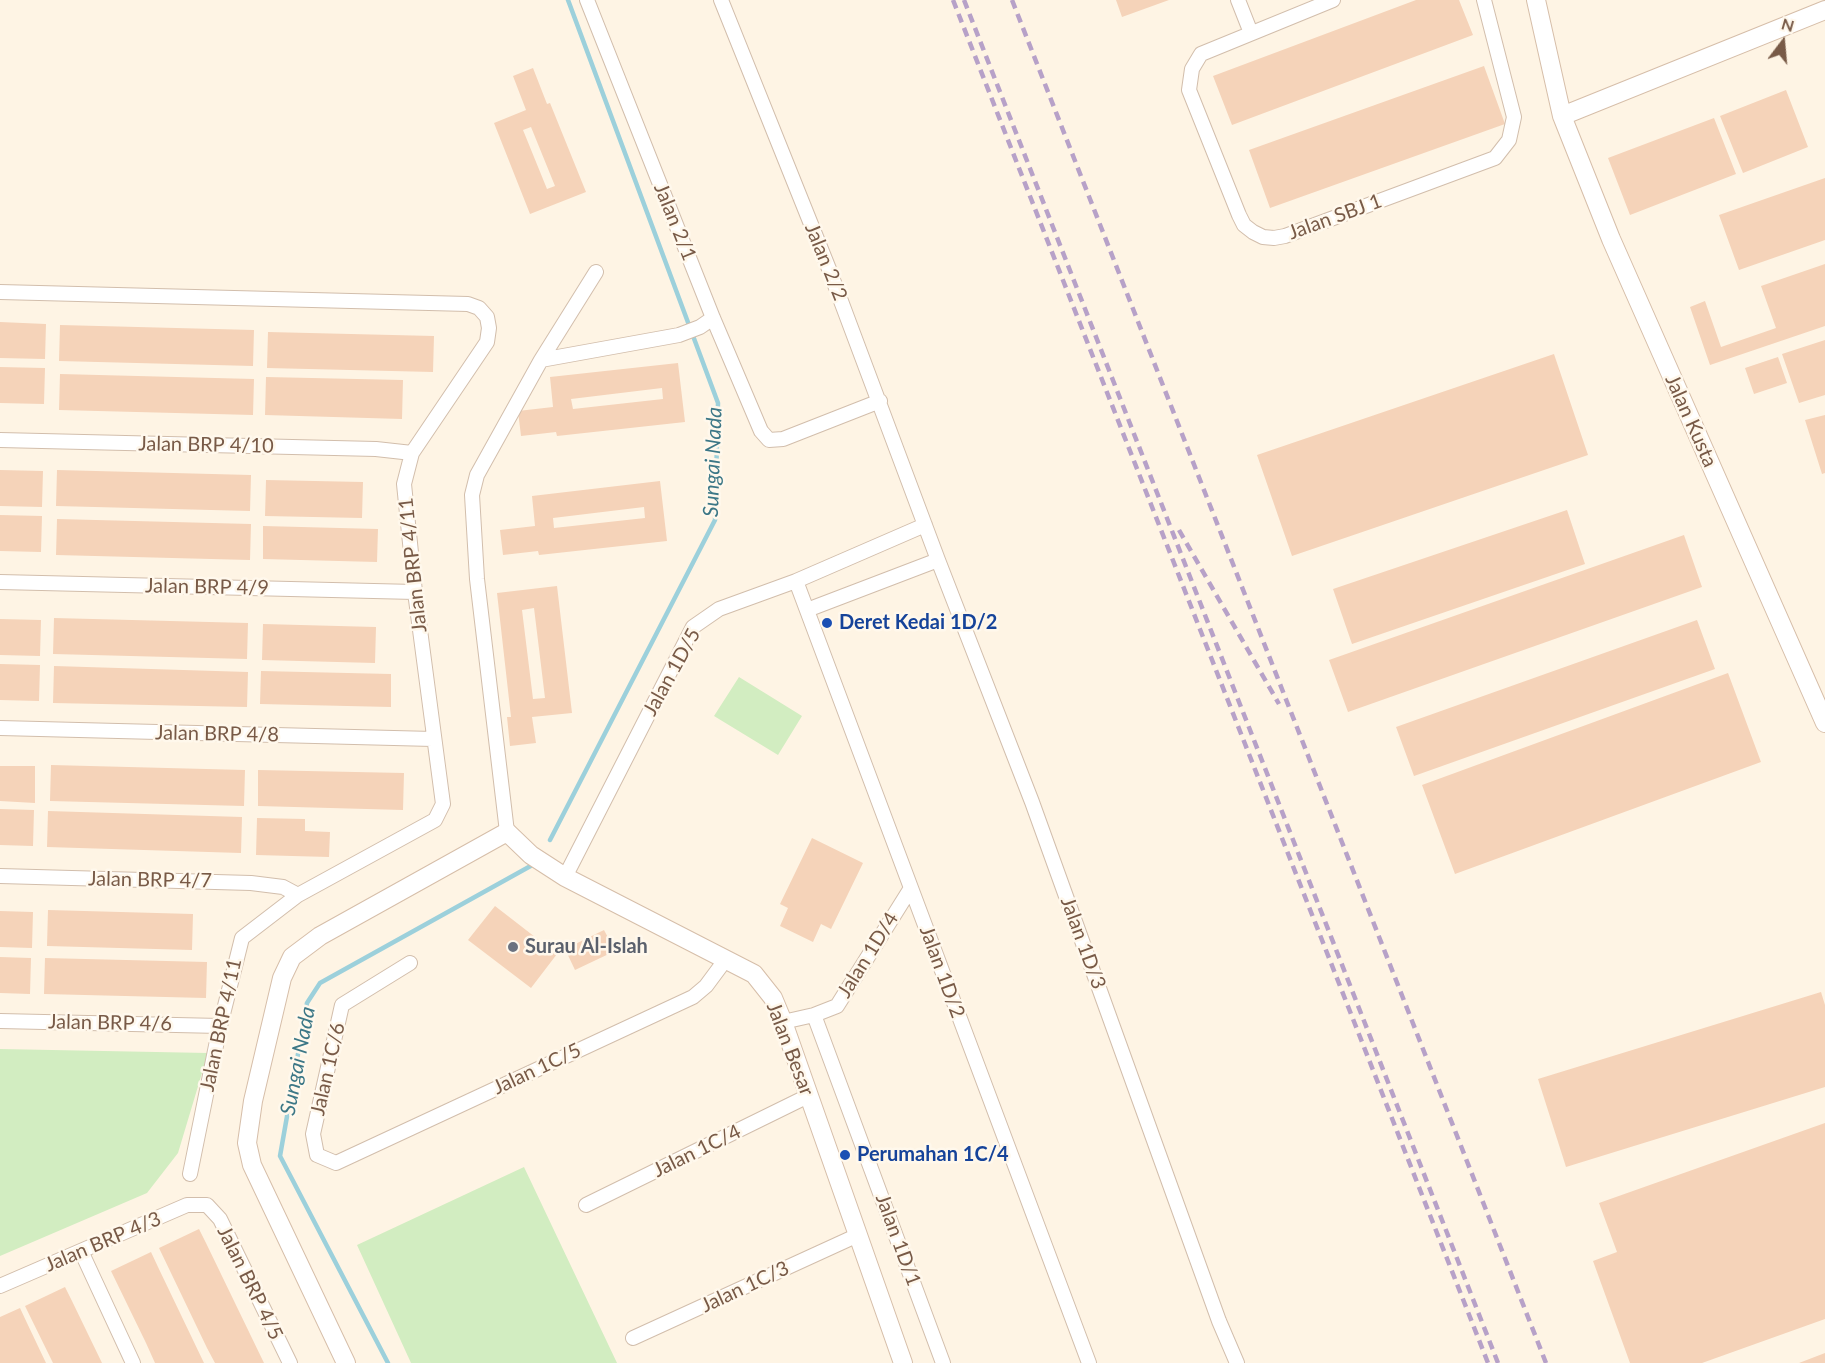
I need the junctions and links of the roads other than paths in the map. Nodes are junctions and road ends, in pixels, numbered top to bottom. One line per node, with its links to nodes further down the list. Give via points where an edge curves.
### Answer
1 (587, 0): 13 (street, Jalan 2/1)
2 (721, 0): 15 (street, Jalan 2/2)
3 (1238, 0): 9 (street)
4 (1333, 0): 9 (street)
5 (1484, 0): 9 (street, Jalan SBJ 1, via 1514,117 1509,140 1494,158 1274,238 1263,237 1244,225 1189,90 1192,69 1201,54)
6 (1536, 0): 10 (street, Jalan Kusta)
7 (1821, 0): 8 (street)
8 (1825, 10): 10 (street)
9 (1251, 33)
10 (1562, 116): 24 (street, Jalan Kusta, via 1616,252)
11 (596, 272): 14 (street)
12 (0, 292): 17 (street, Jalan BRP 4/11, via 468,304 479,308 487,317 487,342)
13 (713, 318): 14 (street, via 679,335); 15 (street, Jalan 2/1, via 761,431 769,440 783,439)
14 (541, 360): 27 (street, via 477,475 472,495 477,579)
15 (880, 401): 18 (street, Jalan 2/2)
16 (0, 440): 17 (street, Jalan BRP 4/10)
17 (412, 453): 22 (street, Jalan BRP 4/11, via 404,484)
18 (925, 525): 19 (street, Jalan 1D/3); 20 (street, Jalan 1D/5)
19 (938, 560): 23 (street); 53 (street, Jalan 1D/3, via 1032,802)
20 (796, 581): 23 (street, Jalan 1D/2); 29 (street, Jalan 1D/5, via 719,609 693,627)
21 (0, 582): 22 (street, Jalan BRP 4/9)
22 (415, 592): 26 (street, Jalan BRP 4/11)
23 (807, 610): 30 (street, Jalan 1D/2)
24 (1825, 723)
25 (0, 728): 26 (street, Jalan BRP 4/8)
26 (433, 739): 31 (street, Jalan BRP 4/11, via 443,804 435,820)
27 (507, 832): 29 (street, Jalan Besar, via 531,855); 50 (street, via 320,936 292,957 282,978 247,1143 252,1165)
28 (0, 876): 31 (street, Jalan BRP 4/7, via 251,883 283,887)
29 (565, 877): 32 (street, Jalan Besar)
30 (911, 888): 34 (street, Jalan 1D/4, via 837,1006); 52 (street, Jalan 1D/2)
31 (298, 895): 37 (street, Jalan BRP 4/11, via 242,938)
32 (726, 959): 36 (street, Jalan Besar, via 754,974 773,998); 39 (street, Jalan 1C/5, via 693,997)
33 (410, 963): 39 (street, Jalan 1C/6, via 342,1005 313,1134 317,1155)
34 (814, 1015): 36 (street, Jalan 1D/4); 51 (street, Jalan 1D/1)
35 (0, 1021): 37 (street, Jalan BRP 4/6)
36 (783, 1022): 38 (street, Jalan Besar)
37 (220, 1026): 40 (street, Jalan BRP 4/11)
38 (808, 1096): 42 (street, Jalan 1C/4); 43 (street, Jalan Besar)
39 (336, 1163)
40 (190, 1174)
41 (207, 1205): 44 (street, Jalan BRP 4/3, via 187,1205); 49 (street, Jalan BRP 4/5, via 220,1219)
42 (586, 1205)
43 (858, 1235): 46 (street, Jalan 1C/3); 47 (street, Jalan Besar)
44 (81, 1251): 45 (street, Jalan BRP 4/3); 48 (street)
45 (0, 1286)
46 (633, 1338)
47 (901, 1362)
48 (132, 1363)
49 (290, 1363)
50 (346, 1363)
51 (943, 1363)
52 (1089, 1363)
53 (1237, 1363)

